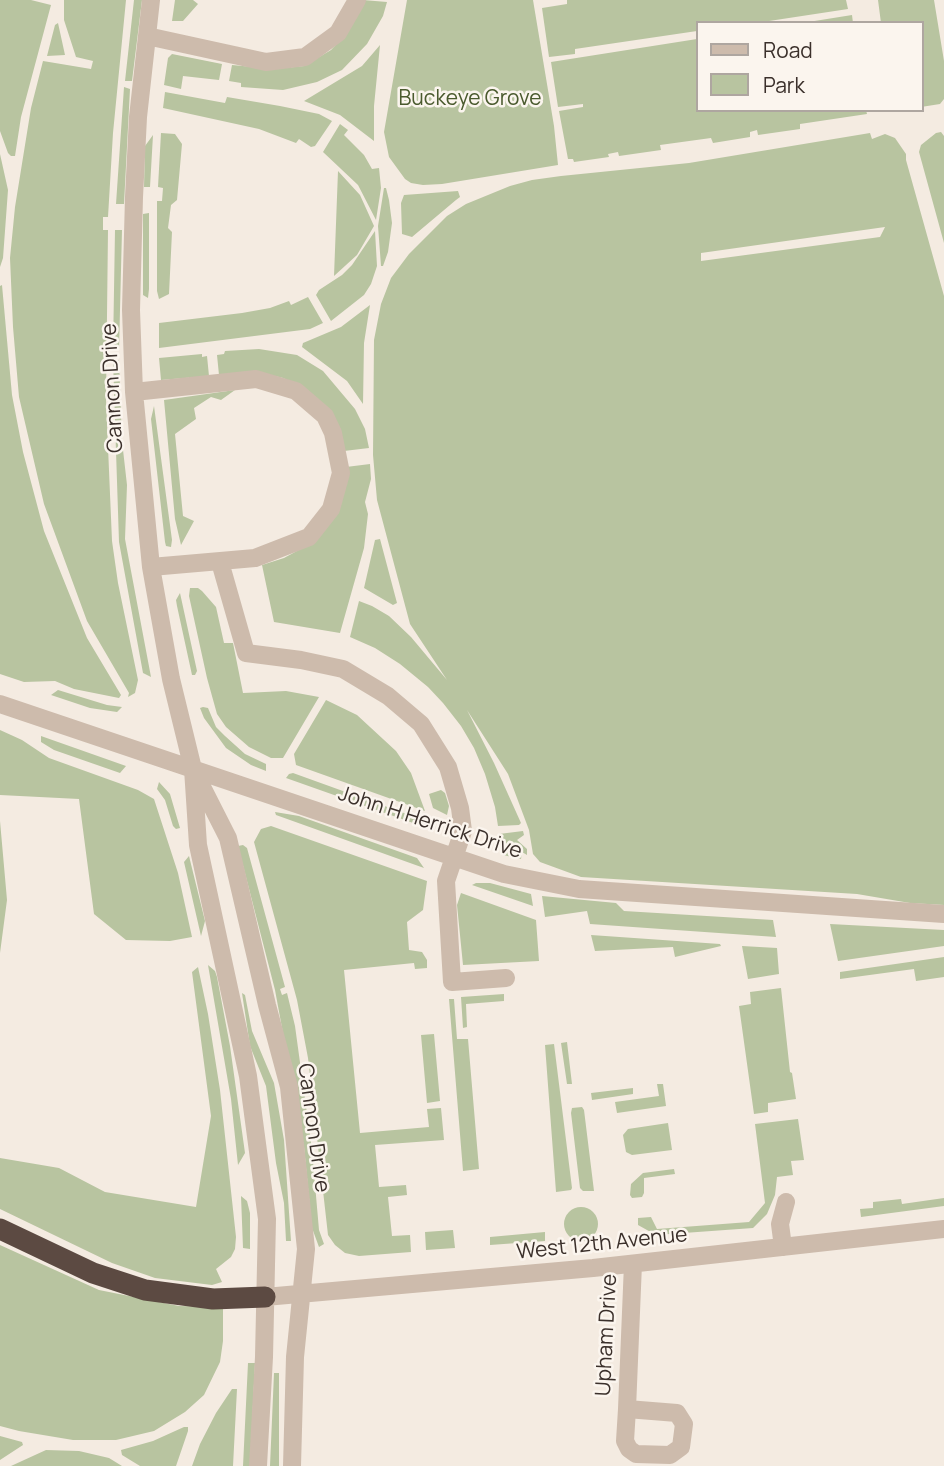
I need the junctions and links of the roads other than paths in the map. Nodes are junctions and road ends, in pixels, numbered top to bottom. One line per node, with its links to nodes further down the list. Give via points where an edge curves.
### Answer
1 (151, 0): 3 (street, Cannon Drive)
2 (356, 0): 3 (street, via 338,33 305,57 266,62)
3 (147, 36): 4 (street, Cannon Drive, via 134,197)
4 (134, 392): 5 (street, via 256,379 296,391 325,416 341,473 331,509 309,537 255,558); 6 (street, Cannon Drive)
5 (220, 562): 6 (street); 9 (street, via 246,653 344,669 388,696 421,724 448,767 460,808 463,831)
6 (151, 567): 8 (street, Cannon Drive)
7 (0, 704): 8 (street, John H Herrick Drive)
8 (193, 769): 9 (street, John H Herrick Drive); 17 (street, Cannon Drive, via 228,838 289,1087 306,1250); 18 (street, Cannon Drive, via 198,845 250,1090 267,1220)
9 (455, 857): 10 (street, John H Herrick Drive, via 504,874 579,889); 11 (street, via 446,881 452,982)
10 (944, 914)
11 (506, 978)
12 (786, 1202): 15 (street, via 780,1224)
13 (0, 1229): 18 (highway, via 93,1273 145,1290 213,1299)
14 (944, 1229): 15 (street, West 12th Avenue)
15 (783, 1247): 16 (street, West 12th Avenue)
16 (633, 1264): 17 (street, West 12th Avenue); 19 (street, Upham Drive)
17 (302, 1294): 18 (street, West 12th Avenue); 21 (street, Cannon Drive)
18 (265, 1297): 20 (street, Cannon Drive)
19 (626, 1409)
20 (258, 1466)
21 (292, 1466)

